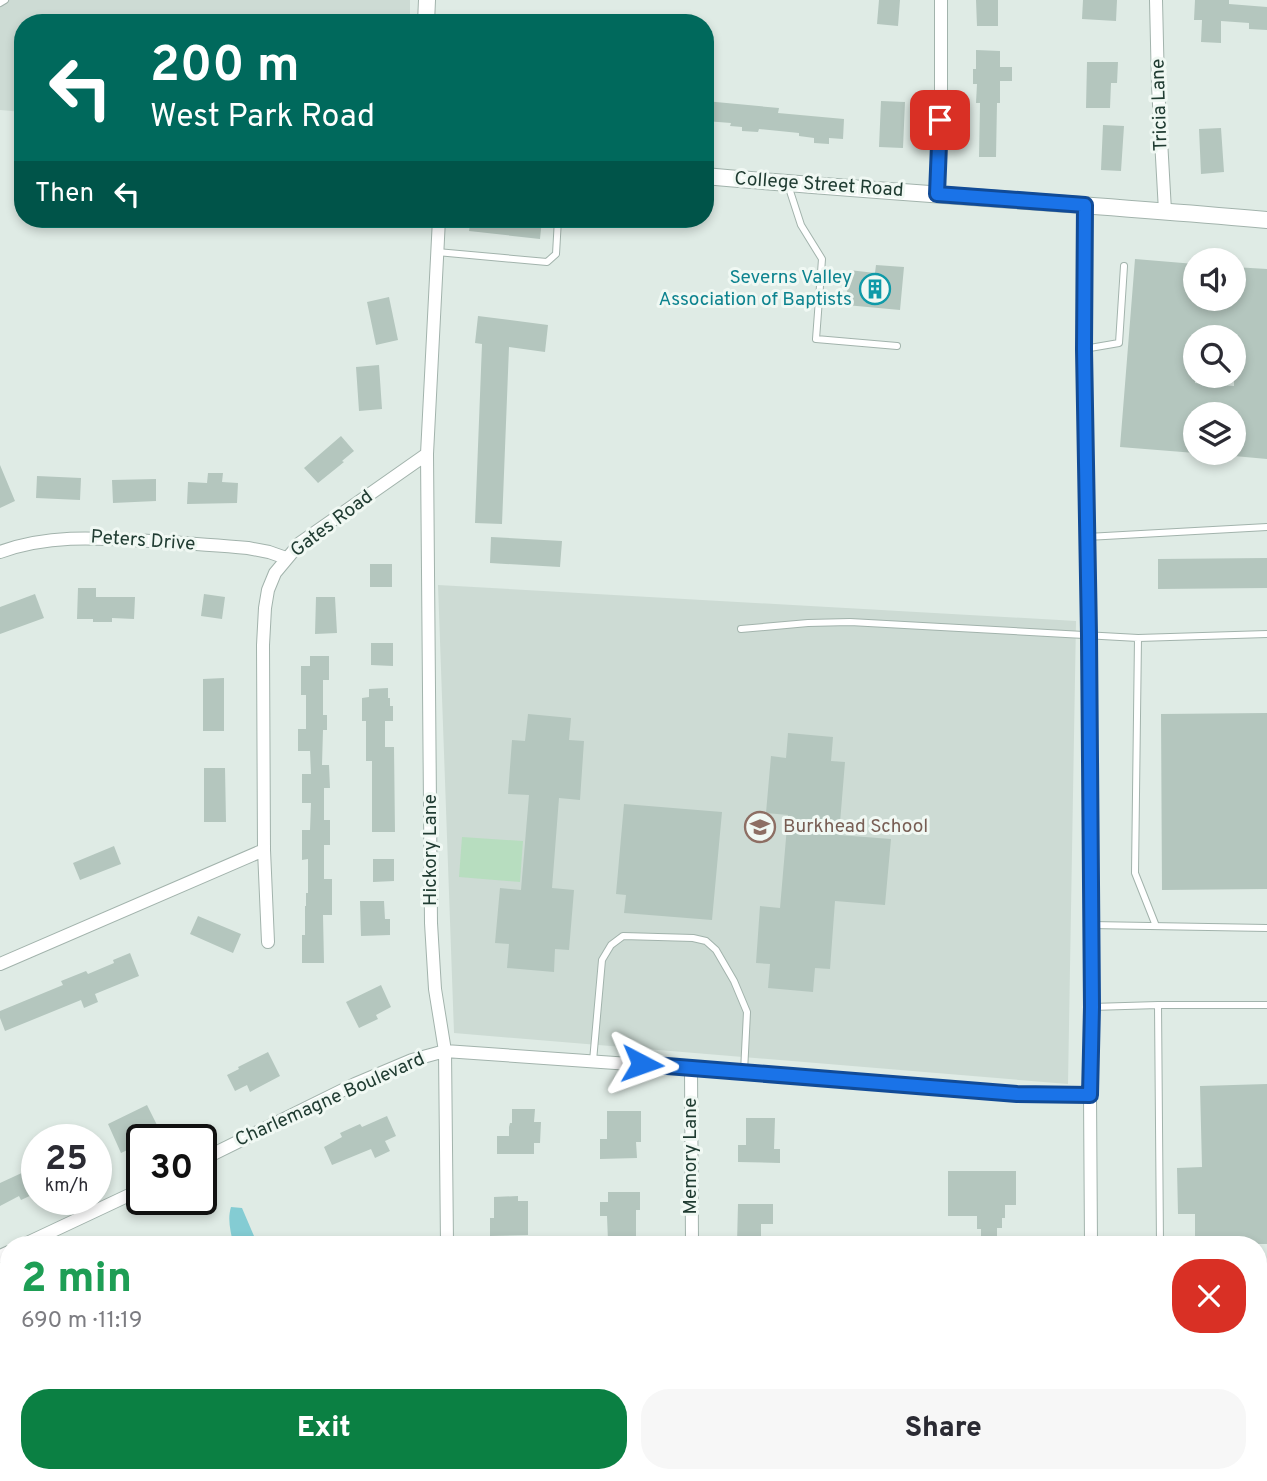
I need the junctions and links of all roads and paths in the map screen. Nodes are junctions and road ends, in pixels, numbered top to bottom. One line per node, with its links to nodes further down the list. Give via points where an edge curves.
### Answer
1 (5, 0): 4 (lane)
2 (942, 0): 7 (street)
3 (1156, 0): 9 (street, Tricia Lane)
4 (0, 3)
5 (714, 177): 6 (street, College Street Road)
6 (787, 183): 7 (street, College Street Road); 15 (lane, via 801,225 822,259 816,339)
7 (937, 194): 8 (street, College Street Road)
8 (1085, 205): 9 (street, College Street Road); 16 (street)
9 (1165, 211): 10 (street, College Street Road)
10 (1267, 220)
11 (438, 228): 13 (street)
12 (557, 228): 13 (lane, via 556,254 547,262)
13 (437, 252): 17 (street)
14 (1124, 266): 16 (lane, via 1119,343)
15 (897, 346)
16 (1084, 349): 19 (street)
17 (427, 454): 21 (street, Gates Road, via 300,543); 35 (street, Hickory Lane, via 431,923)
18 (1267, 527): 19 (lane)
19 (1087, 537): 24 (street)
20 (0, 552): 21 (street, Peters Drive, via 88,537 248,548)
21 (286, 558): 26 (street, Gates Road, via 275,573 265,608)
22 (741, 629): 24 (lane, via 850,622)
23 (1267, 634): 25 (lane)
24 (1089, 635): 25 (lane); 27 (street)
25 (1138, 638): 28 (lane, via 1135,873)
26 (264, 850): 30 (street, Gates Road); 31 (street)
27 (1091, 925): 28 (lane); 34 (street)
28 (1156, 926): 29 (lane)
29 (1267, 928)
30 (268, 942)
31 (0, 964)
32 (1158, 1005): 33 (lane); 34 (lane); 46 (lane)
33 (1267, 1005)
34 (1092, 1007): 39 (street)
35 (445, 1051): 36 (street, Charlemagne Boulevard); 40 (street, Charlemagne Boulevard, via 355,1084); 43 (street, Hickory Lane)
36 (593, 1061): 37 (street, Charlemagne Boulevard); 38 (lane, via 602,960 611,945 623,936 693,938 716,950 747,1012)
37 (691, 1068): 38 (street, Charlemagne Boulevard); 44 (street, Memory Lane)
38 (744, 1072): 39 (street, Charlemagne Boulevard, via 1017,1094)
39 (1090, 1095): 45 (street)
40 (217, 1152)
41 (126, 1196): 42 (street)
42 (41, 1236)
43 (447, 1236)
44 (692, 1236)
45 (1091, 1236)
46 (1160, 1236)

